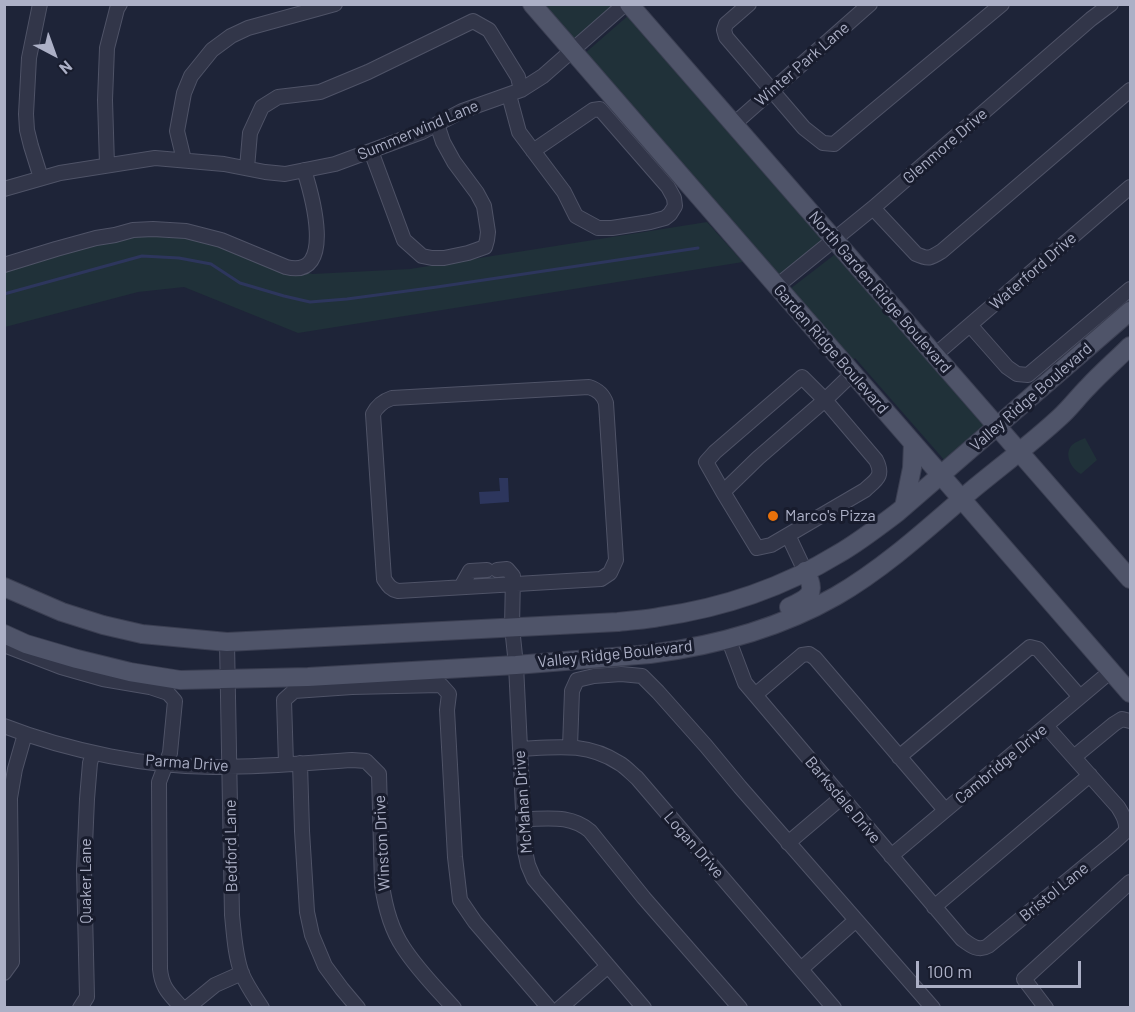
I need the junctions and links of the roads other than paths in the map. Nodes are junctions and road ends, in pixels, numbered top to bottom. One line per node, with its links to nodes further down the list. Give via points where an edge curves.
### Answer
1 (40, 4): 22 (street, via 29,58 26,114)
2 (120, 4): 19 (street, via 107,48)
3 (335, 4): 18 (street, via 248,28 212,50 191,76 184,93 177,131)
4 (532, 4): 10 (main road, Garden Ridge Boulevard)
5 (627, 4): 10 (street, Summerwind Lane); 15 (main road, North Garden Ridge Boulevard)
6 (749, 4): 11 (street, via 724,30)
7 (870, 4): 11 (street, Winter Park Lane)
8 (1002, 4): 11 (street, via 834,144 822,143 804,128)
9 (1112, 4): 25 (street, Glenmore Drive)
10 (572, 51): 13 (street, Summerwind Lane, via 543,76); 28 (main road, Garden Ridge Boulevard)
11 (772, 90): 15 (street, Winter Park Lane)
12 (1131, 90): 25 (street, via 932,258 916,254)
13 (515, 92): 14 (street, Summerwind Lane); 17 (street, via 519,132); 20 (street, via 518,77 489,30 474,21 320,92 278,97 262,107 250,133)
14 (437, 124): 16 (street, Summerwind Lane); 16 (street, via 454,162 484,207 488,232 484,247 458,256 422,256 404,240)
15 (734, 124): 26 (main road, North Garden Ridge Boulevard)
16 (371, 151): 21 (street, Summerwind Lane)
17 (533, 151): 17 (street, via 564,192 576,216 598,228 650,222 664,218 675,206 668,187 600,109)
18 (184, 160): 19 (street, Summerwind Lane, via 155,158); 20 (street, Summerwind Lane)
19 (107, 165): 22 (street, Summerwind Lane)
20 (247, 168): 21 (street, Summerwind Lane, via 285,174)
21 (304, 170): 27 (street, via 317,235 314,256 294,269 221,240 174,229 133,230)
22 (41, 178): 24 (street, Summerwind Lane)
23 (1131, 187): 31 (street, Waterford Drive)
24 (4, 189)
25 (873, 208): 26 (street, Glenmore Drive)
26 (834, 241): 28 (street, Glenmore Drive); 33 (main road, North Garden Ridge Boulevard)
27 (4, 265)
28 (777, 286): 34 (main road, Garden Ridge Boulevard)
29 (1131, 289): 31 (street, via 1028,375 1007,367)
30 (1131, 311): 36 (main road, Valley Ridge Boulevard)
31 (970, 325): 33 (street, Waterford Drive)
32 (1131, 346): 38 (main road, Valley Ridge Boulevard)
33 (935, 355): 36 (main road, North Garden Ridge Boulevard)
34 (853, 373): 35 (street); 37 (main road, Garden Ridge Boulevard)
35 (825, 400): 40 (street); 40 (street, via 802,377 715,452 706,462); 43 (street, via 876,460 878,478 865,490)
36 (997, 426): 38 (main road, North Garden Ridge Boulevard); 39 (main road, Valley Ridge Boulevard)
37 (913, 443): 39 (main road, Garden Ridge Boulevard); 42 (main road)
38 (1020, 452): 41 (main road, Valley Ridge Boulevard); 45 (main road, North Garden Ridge Boulevard)
39 (941, 474): 41 (main road, Garden Ridge Boulevard); 42 (main road, Valley Ridge Boulevard)
40 (723, 492): 43 (street, via 757,548)
41 (963, 499): 50 (main road, Valley Ridge Boulevard, via 885,563 838,595 781,622); 56 (main road, Garden Ridge Boulevard)
42 (904, 507): 44 (main road, Valley Ridge Boulevard, via 837,555)
43 (788, 535): 44 (street)
44 (805, 572): 49 (main road, Valley Ridge Boulevard, via 736,600 660,617); 50 (main road, via 812,586 807,598 767,617)
45 (1131, 579)
46 (513, 584): 48 (street); 48 (street, via 507,569 470,571); 48 (street, via 601,579 616,560 606,403 594,388 392,398 375,410 384,579 398,591); 49 (street, McMahan Drive)
47 (4, 587): 53 (main road, Valley Ridge Boulevard, via 103,625 142,634)
48 (461, 587)
49 (512, 627): 53 (main road, Valley Ridge Boulevard); 55 (street, McMahan Drive)
50 (753, 630): 52 (main road, Valley Ridge Boulevard)
51 (4, 634): 57 (main road, Valley Ridge Boulevard, via 26,644 130,672 180,680)
52 (728, 638): 55 (main road, Valley Ridge Boulevard, via 650,654); 59 (street, Barksdale Drive, via 745,683)
53 (227, 642): 57 (street, Bedford Lane)
54 (4, 645): 71 (street, via 61,667 168,693 175,701)
55 (516, 665): 57 (main road, Valley Ridge Boulevard); 66 (street, McMahan Drive)
56 (1111, 670): 58 (main road, Garden Ridge Boulevard); 60 (street, Cambridge Drive)
57 (228, 679): 73 (street, Bedford Lane)
58 (1131, 693)
59 (755, 696): 68 (street, via 802,655 809,654); 75 (street, Barksdale Drive)
60 (1080, 697): 63 (street, Cambridge Drive); 68 (street, via 1038,649 1030,646)
61 (1131, 721): 69 (street, via 1122,719 1114,724)
62 (4, 726): 64 (street, Parma Drive)
63 (1046, 726): 69 (street); 76 (street, Cambridge Drive)
64 (25, 734): 67 (street, Parma Drive); 87 (street, via 10,798 12,962)
65 (570, 747): 66 (street, Logan Drive); 79 (street, via 572,691 577,680 621,674 642,676); 86 (street, Logan Drive, via 603,755 637,778)
66 (520, 749): 78 (street, McMahan Drive)
67 (93, 753): 71 (street, Parma Drive); 89 (street, Quaker Lane, via 84,869 87,997)
68 (899, 757): 76 (street)
69 (1074, 757): 74 (street)
70 (293, 764): 72 (street, Parma Drive, via 352,760 366,761); 73 (street, Parma Drive); 93 (street, via 312,935 325,966); 95 (street, via 284,700 294,691 441,685 449,694 460,900)
71 (166, 765): 73 (street, Parma Drive); 90 (street, via 159,782 160,969 161,982)
72 (372, 766): 94 (street, Winston Drive, via 379,774 382,885 390,916 402,946)
73 (230, 767): 88 (street, Bedford Lane, via 232,915)
74 (1090, 775): 77 (street); 82 (street)
75 (841, 798): 79 (street); 80 (street, Barksdale Drive)
76 (945, 810): 80 (street, Cambridge Drive)
77 (1127, 818): 84 (street, Bristol Lane, via 1126,831 1113,843 988,946)
78 (523, 819): 85 (street, McMahan Drive, via 525,851 534,879); 98 (street, via 570,819 590,831)
79 (788, 843): 83 (street)
80 (891, 856): 82 (street, Barksdale Drive)
81 (1131, 882): 101 (street, via 1024,980)
82 (934, 907): 84 (street, Barksdale Drive, via 962,939)
83 (856, 920): 86 (street); 100 (street)
84 (976, 948)
85 (608, 966): 96 (street); 97 (street, McMahan Drive)
86 (801, 969): 99 (street, Logan Drive)
87 (4, 973)
88 (242, 973): 91 (street, via 215,985); 92 (street, Bedford Lane)
89 (80, 1008)
90 (182, 1008)
91 (187, 1008)
92 (262, 1008)
93 (358, 1008)
94 (454, 1008)
95 (549, 1008)
96 (560, 1008)
97 (644, 1008)
98 (740, 1008)
99 (834, 1008)
100 (933, 1008)
101 (1046, 1008)

